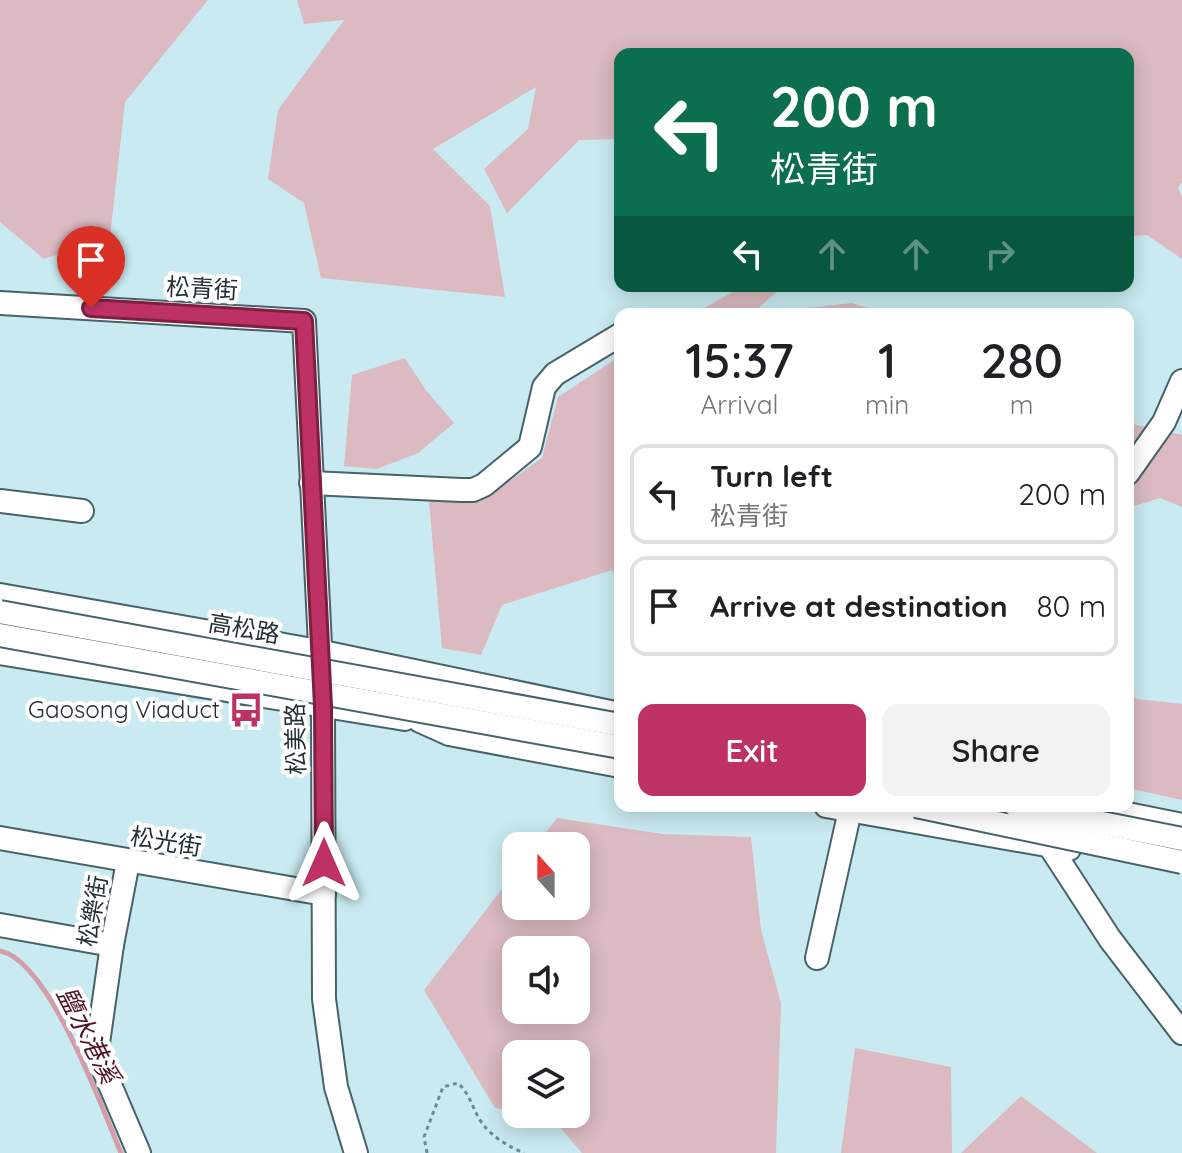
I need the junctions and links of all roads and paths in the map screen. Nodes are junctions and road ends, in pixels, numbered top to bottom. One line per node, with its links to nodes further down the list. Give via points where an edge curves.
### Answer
1 (0, 303): 2 (street, 松青街)
2 (304, 321): 6 (street, 松美路)
3 (614, 339): 6 (street, via 555,374 544,387 530,447 484,485 473,490)
4 (1182, 381): 5 (street, via 1164,422)
5 (1134, 464)
6 (311, 483): 12 (street, 松美路)
7 (0, 501): 8 (street)
8 (82, 511)
9 (0, 595): 12 (street, 高松路)
10 (0, 612): 19 (street, 高松路, bridge)
11 (0, 635): 20 (street, 高松路, bridge)
12 (318, 651): 14 (street, 高松路); 16 (street, 松美路)
13 (0, 653): 16 (street)
14 (434, 675): 15 (street, 高松路, via 458,673); 17 (street)
15 (614, 704)
16 (323, 706): 18 (street); 36 (street, 松美路)
17 (614, 713)
18 (428, 722): 21 (street); 22 (street, via 449,734)
19 (614, 724)
20 (614, 746)
21 (614, 756)
22 (614, 765)
23 (849, 812): 39 (street)
24 (872, 812): 32 (street)
25 (944, 812): 34 (street, bridge)
26 (1046, 812): 31 (street, bridge)
27 (1050, 812): 32 (street)
28 (1118, 812): 29 (street)
29 (1182, 825)
30 (0, 838): 33 (street, 松光街)
31 (1182, 839)
32 (1049, 845): 35 (street); 40 (street, via 1110,939)
33 (128, 862): 36 (street, 松光街); 38 (street, 松樂街)
34 (1182, 862)
35 (1182, 871)
36 (324, 894): 42 (street, 松美路, via 324,999 336,1087)
37 (0, 925): 38 (street)
38 (112, 945): 41 (street, 松樂街, via 98,1043 102,1066)
39 (817, 958)
40 (1182, 1033)
41 (139, 1153)
42 (356, 1153)
43 (427, 1153): 44 (path, via 424,1137 443,1087 458,1083 482,1123 510,1148)
44 (524, 1153)

